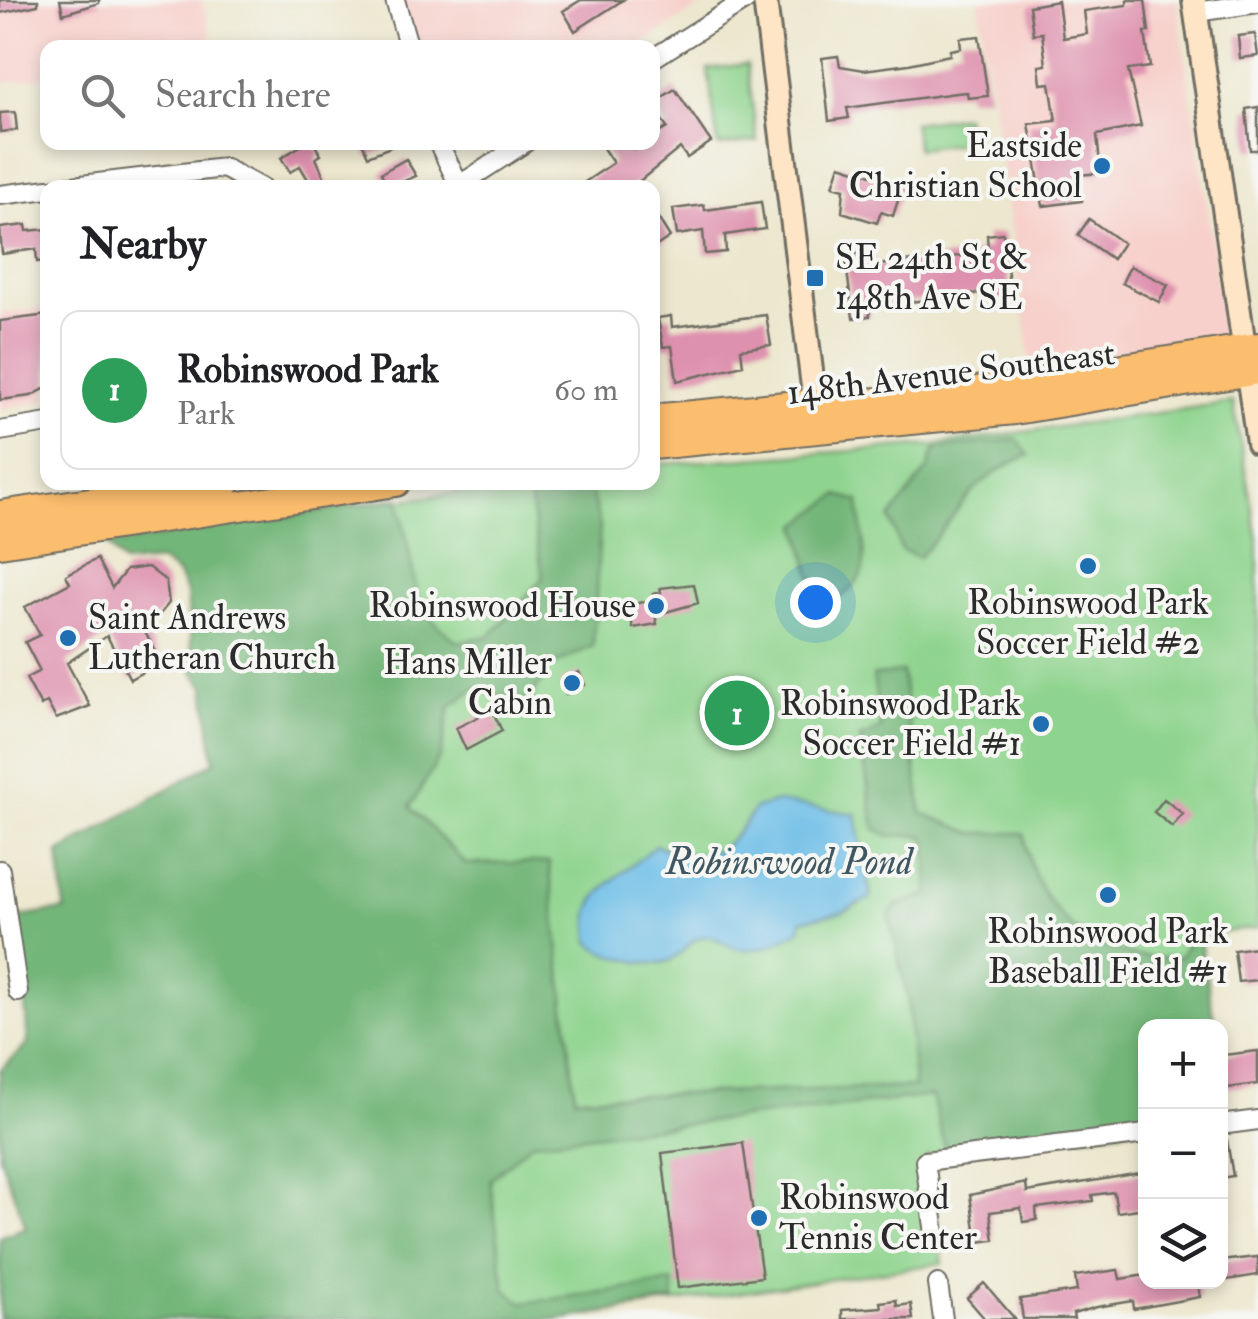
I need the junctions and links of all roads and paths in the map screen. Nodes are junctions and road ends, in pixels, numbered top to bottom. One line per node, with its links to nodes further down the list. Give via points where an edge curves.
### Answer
1 (395, 0): 6 (street)
2 (746, 0): 7 (street)
3 (765, 0): 17 (street)
4 (1258, 4): 5 (street)
5 (1195, 6): 16 (street)
6 (407, 40)
7 (660, 54)
8 (441, 150): 12 (street)
9 (513, 150): 13 (street)
10 (123, 180): 11 (street, via 224,168)
11 (246, 180)
12 (454, 180)
13 (466, 180)
14 (40, 190): 15 (street)
15 (0, 195)
16 (1252, 359): 17 (main road, 148th Avenue Southeast); 21 (street)
17 (817, 416): 18 (main road, 148th Avenue Southeast); 22 (main road, 148th Avenue Southeast)
18 (660, 420)
19 (40, 424): 20 (street)
20 (0, 431)
21 (1258, 443)
22 (660, 444)
23 (210, 490): 24 (main road); 25 (main road)
24 (0, 516)
25 (0, 544)
26 (0, 870): 27 (street)
27 (18, 992)
28 (1258, 1120): 29 (street)
29 (1228, 1123)
30 (1138, 1135): 31 (street, via 925,1161)
31 (936, 1241)
32 (938, 1284): 33 (street)
33 (943, 1319)

